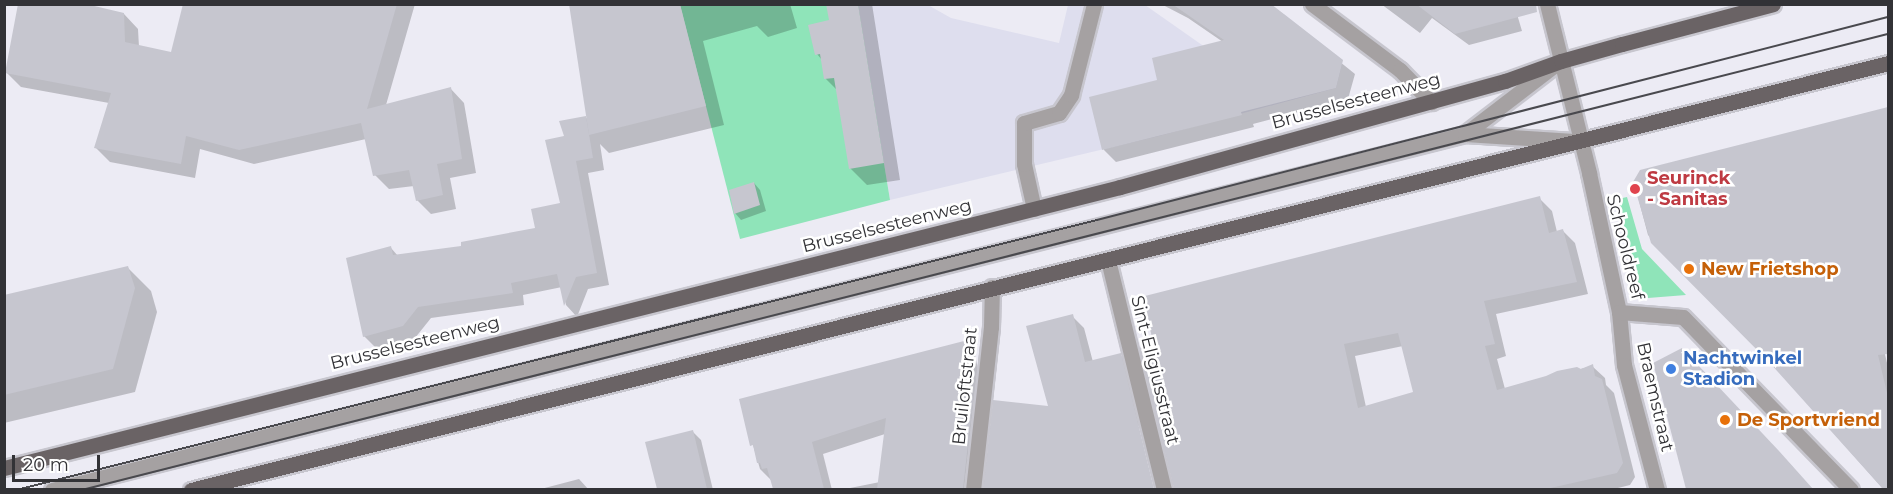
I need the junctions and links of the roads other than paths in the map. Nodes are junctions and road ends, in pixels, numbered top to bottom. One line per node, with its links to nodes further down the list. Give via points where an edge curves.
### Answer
1 (1094, 4): 10 (street, via 1071,95 1059,113 1024,123 1024,164)
2 (1312, 4): 7 (street, via 1400,70)
3 (1547, 4): 5 (street, Schooldreef)
4 (1773, 4): 5 (main road, Brusselsesteenweg)
5 (1561, 61): 7 (main road, Brusselsesteenweg); 8 (street); 9 (street, Schooldreef)
6 (1888, 63): 9 (main road)
7 (1431, 102): 10 (main road, Brusselsesteenweg)
8 (1465, 134): 9 (street); 15 (street)
9 (1582, 141): 11 (main road); 13 (street, Schooldreef)
10 (1034, 208): 14 (main road, Brusselsesteenweg)
11 (1108, 260): 12 (main road); 18 (street, Sint-Eligiusstraat)
12 (992, 287): 16 (main road); 17 (street, Bruiloftstraat, via 992,327)
13 (1619, 312): 19 (street, Braemstraat, via 1624,365); 20 (street, Schooldreef, via 1683,317)
14 (4, 468)
15 (52, 489)
16 (191, 489)
17 (973, 489)
18 (1164, 489)
19 (1657, 489)
20 (1851, 489)

